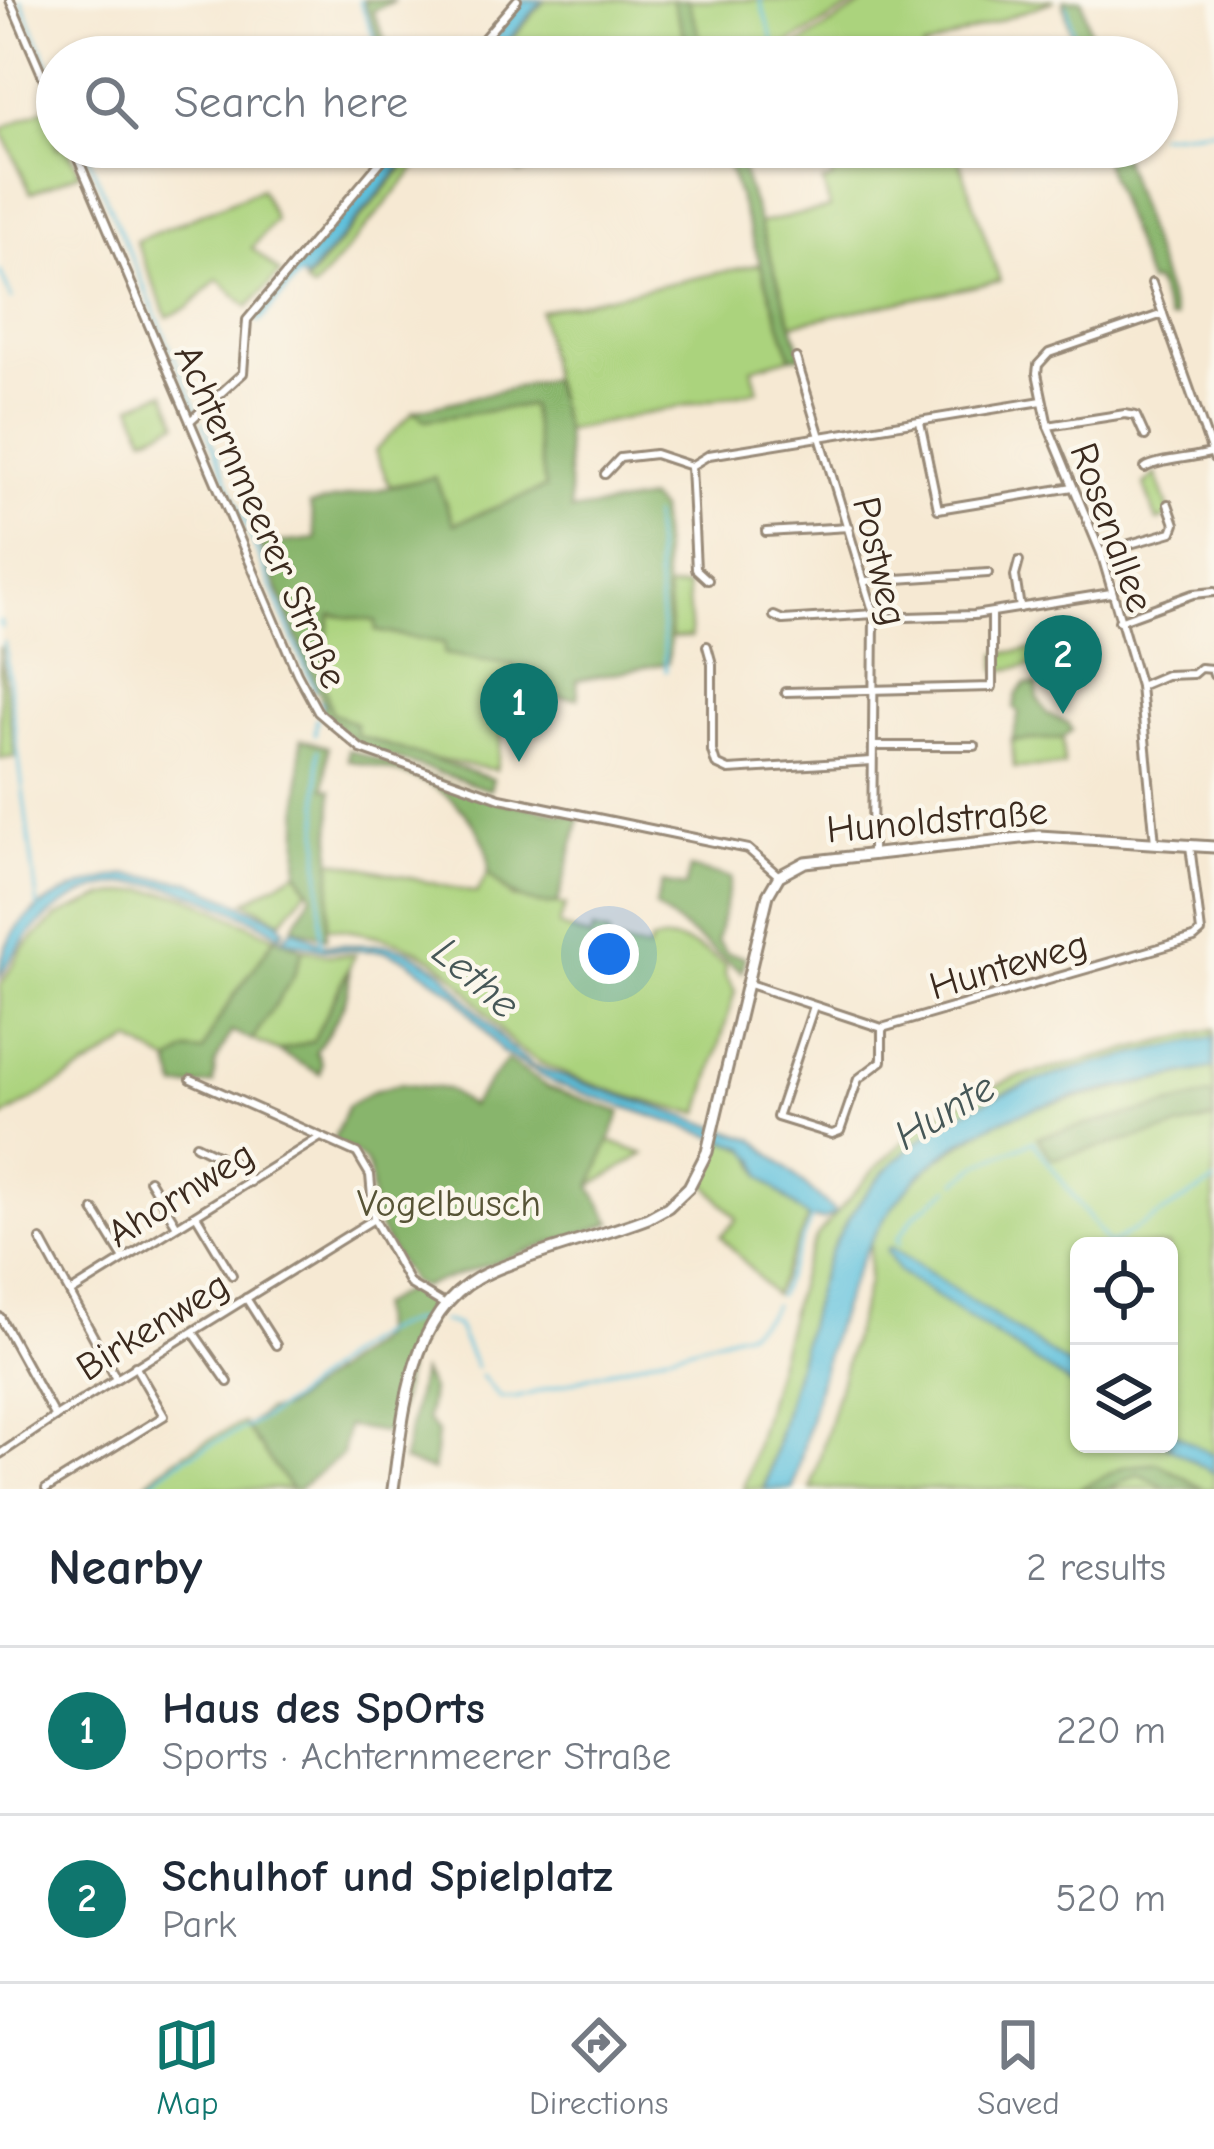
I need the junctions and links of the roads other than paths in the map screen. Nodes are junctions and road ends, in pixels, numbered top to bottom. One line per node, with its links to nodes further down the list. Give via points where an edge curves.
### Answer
1 (10, 0): 4 (street)
2 (517, 0): 3 (street)
3 (486, 36)
4 (36, 61)
5 (82, 168): 11 (street, Achternmeerer Straße)
6 (375, 168): 11 (street, via 247,320 243,373)
7 (1153, 283): 8 (street)
8 (1163, 314): 10 (street, Rosenallee, via 1042,358); 16 (street)
9 (796, 358): 15 (street, Postweg)
10 (1042, 401): 12 (street); 13 (street, Rosenallee)
11 (190, 422): 48 (street, Achternmeerer Straße, via 312,704 343,737 500,799 748,849)
12 (920, 422): 15 (street); 20 (street, via 938,509)
13 (1048, 426): 14 (street, via 1125,414 1136,416); 20 (street, Rosenallee)
14 (1144, 436)
15 (822, 438): 17 (street, via 709,454); 22 (street, Postweg)
16 (1214, 454): 18 (street)
17 (691, 466): 19 (street, via 655,454 620,458); 27 (street, via 696,568)
18 (1145, 468)
19 (605, 475)
20 (1073, 487): 24 (street, Rosenallee)
21 (1168, 504): 24 (street, via 1172,532)
22 (849, 527): 23 (street); 28 (street, Postweg)
23 (766, 532)
24 (1101, 553): 30 (street, Rosenallee)
25 (1019, 561): 31 (street)
26 (988, 573): 28 (street)
27 (708, 580)
28 (866, 581): 34 (street, Postweg)
29 (1214, 592): 35 (street)
30 (1111, 593): 31 (street); 35 (street, Rosenallee)
31 (1020, 608): 32 (street)
32 (992, 613): 34 (street); 39 (street, via 992,687)
33 (774, 616): 34 (street)
34 (874, 616): 39 (street, Postweg)
35 (1119, 621): 38 (street, Rosenallee)
36 (707, 646): 43 (street, via 713,766)
37 (1214, 675): 38 (street, via 1200,668)
38 (1140, 686): 44 (street, Rosenallee)
39 (873, 691): 40 (street); 41 (street, Postweg)
40 (785, 692)
41 (873, 746): 42 (street); 43 (street, Postweg)
42 (975, 746)
43 (872, 761): 47 (street, Postweg)
44 (1155, 843): 45 (street, Hunoldstraße); 47 (street, Hunoldstraße, via 1039,836)
45 (1190, 846): 46 (street, Hunoldstraße); 51 (street, Hunteweg, via 1201,932 1194,938)
46 (1214, 848)
47 (872, 854): 48 (street, Hunoldstraße, via 806,862)
48 (779, 876): 49 (street, Hunoldstraße)
49 (746, 983): 50 (street, Hunteweg); 66 (street, Hunoldstraße, via 712,1137 689,1187 629,1225 492,1271)
50 (814, 1006): 51 (street, Hunteweg); 51 (street, via 777,1117 840,1131 858,1079 882,1061)
51 (882, 1028)
52 (191, 1079): 53 (street)
53 (319, 1138): 56 (street, Ahornweg); 59 (street, via 357,1153 370,1174)
54 (196, 1145): 56 (street, via 241,1167)
55 (149, 1180): 60 (street)
56 (250, 1182): 58 (street, Ahornweg)
57 (94, 1210): 62 (street)
58 (196, 1215): 60 (street, Ahornweg); 63 (street)
59 (374, 1219): 65 (street, Birkenweg); 66 (street, via 410,1284)
60 (177, 1226): 62 (street, Ahornweg)
61 (41, 1240): 64 (street)
62 (124, 1259): 64 (street, Ahornweg)
63 (232, 1275)
64 (70, 1292): 71 (street)
65 (246, 1298): 68 (street, Birkenweg); 69 (street)
66 (447, 1306): 76 (street, via 414,1366)
67 (0, 1317): 73 (street, Birkenweg)
68 (193, 1332): 70 (street, Birkenweg); 72 (street)
69 (276, 1345)
70 (135, 1366): 71 (street, Birkenweg); 75 (street, via 164,1416)
71 (116, 1378): 73 (street, Birkenweg)
72 (228, 1382)
73 (56, 1418): 74 (street)
74 (0, 1454)
75 (46, 1489)
76 (393, 1489)

